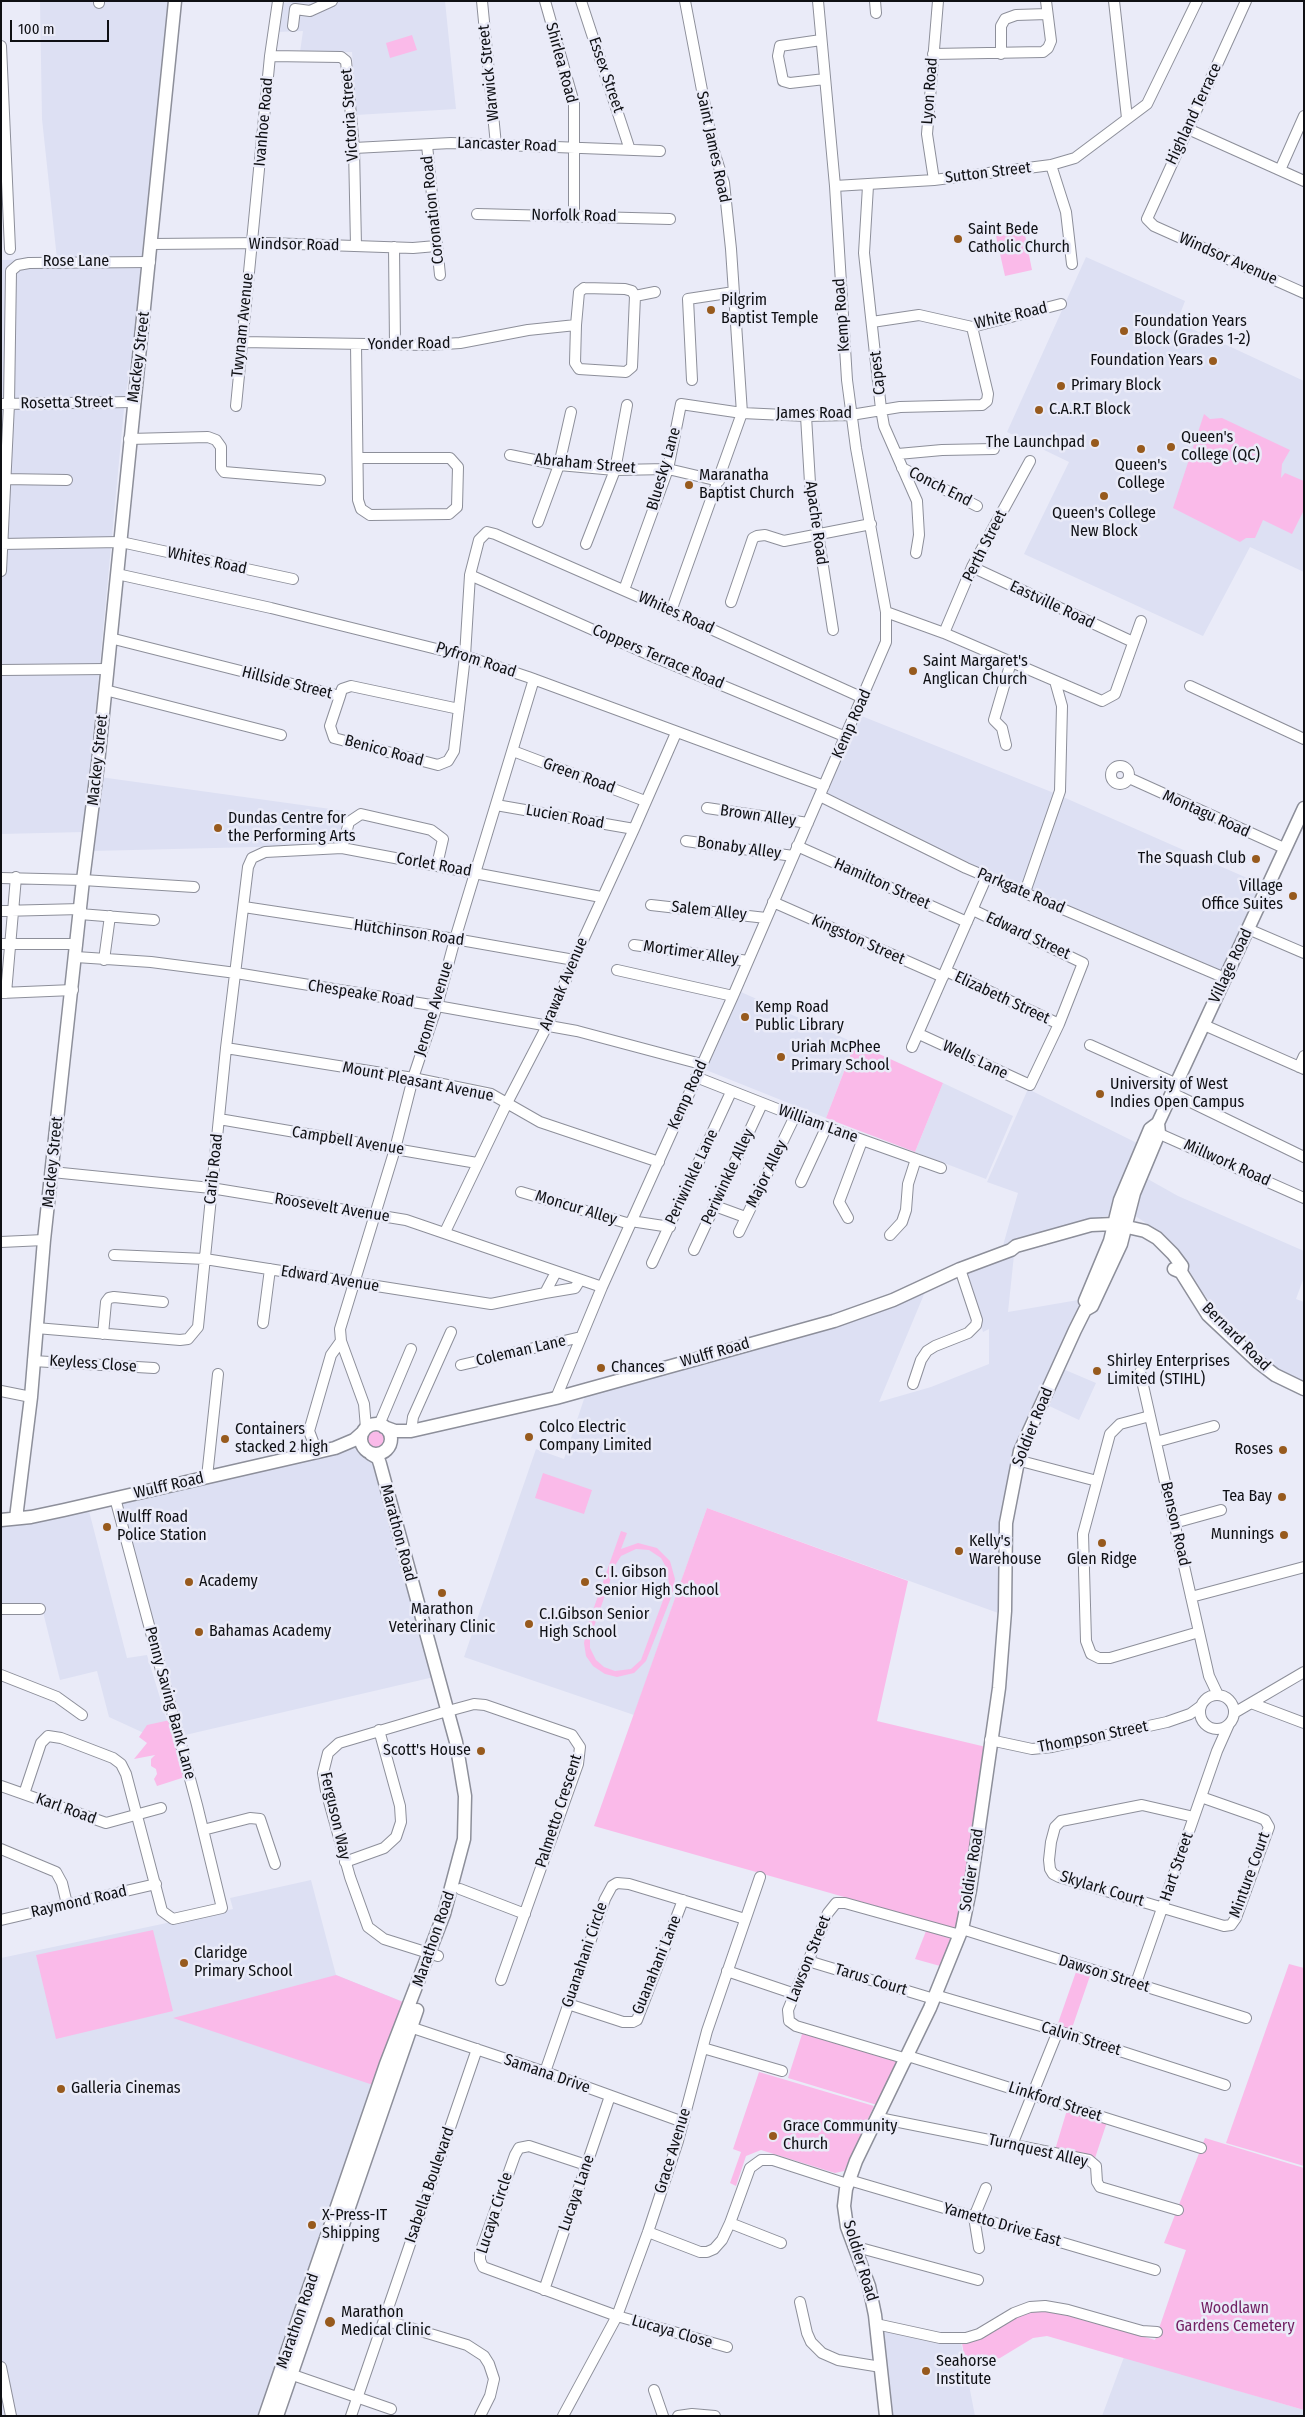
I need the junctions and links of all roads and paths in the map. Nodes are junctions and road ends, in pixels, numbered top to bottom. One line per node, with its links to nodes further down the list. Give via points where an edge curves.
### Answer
1 (175, 1): 43 (main road, Mackey Street)
2 (278, 1): 22 (street, Ivanhoe Road)
3 (332, 1): 17 (street, via 310,10 295,9)
4 (482, 1): 28 (street, Warwick Street)
5 (545, 1): 30 (street, Shirlea Road, via 574,103)
6 (581, 1): 31 (street, Essex Street)
7 (685, 1): 53 (street, Saint James Road, via 713,148 724,183)
8 (818, 1): 18 (street, Kemp Road)
9 (875, 1): 15 (street)
10 (938, 1): 20 (street, Lyon Road)
11 (1046, 1): 16 (street)
12 (1114, 1): 25 (street)
13 (1197, 1): 25 (street, Sutton Street, via 1152,96 1147,104)
14 (1246, 1): 26 (street, Highland Terrace)
15 (876, 12)
16 (1047, 14): 21 (street, via 1016,15 1005,19 1001,26); 21 (street, via 1051,41 1046,50)
17 (293, 26)
18 (821, 40): 23 (street, Kemp Road); 23 (street, via 780,46 778,56 783,81)
19 (1, 46): 48 (street)
20 (933, 54): 21 (street); 35 (street, Lyon Road, via 927,134)
21 (1001, 54)
22 (270, 56): 29 (street, Victoria Street, via 341,57 346,61); 44 (street, Ivanhoe Road)
23 (825, 79): 37 (street, Kemp Road)
24 (1304, 116): 34 (street)
25 (1127, 118): 33 (street, Sutton Street, via 1076,158)
26 (1188, 129): 34 (street); 42 (street, Highland Terrace, via 1148,215)
27 (427, 145): 28 (street, Lancaster Road); 29 (street, Lancaster Road); 46 (street, Coronation Road)
28 (496, 145): 30 (street, Lancaster Road)
29 (354, 148): 45 (street, Victoria Street)
30 (575, 148): 31 (street, Lancaster Road); 40 (street, Shirlea Road)
31 (630, 150): 32 (street, Lancaster Road)
32 (660, 150)
33 (1051, 165): 35 (street, Sutton Street); 50 (street, via 1066,212)
34 (1280, 170): 36 (street)
35 (934, 180): 38 (street, Sutton Street)
36 (1304, 181)
37 (835, 186): 38 (street, Sutton Street); 71 (street, Kemp Road)
38 (868, 186): 57 (street, Capest, via 864,253)
39 (477, 214): 40 (street, Norfolk Road)
40 (574, 216): 41 (street, Norfolk Road)
41 (670, 218)
42 (1152, 225): 54 (street, Windsor Avenue)
43 (151, 244): 44 (street, Windsor Road); 49 (main road, Mackey Street)
44 (251, 244): 45 (street, Windsor Road); 60 (street, Twynam Avenue)
45 (356, 246): 47 (street, Windsor Road)
46 (436, 246): 47 (street, Windsor Road); 51 (street, Coronation Road)
47 (394, 247): 62 (street)
48 (10, 249)
49 (150, 262): 64 (main road, Mackey Street); 65 (street, Rose Lane, via 29,262 13,268)
50 (1072, 264)
51 (440, 275)
52 (655, 292): 55 (street)
53 (734, 292): 63 (street, via 688,299); 70 (street, Saint James Road)
54 (1304, 294)
55 (636, 296): 58 (street, via 625,289 584,288 580,292); 58 (street, via 632,367 626,372 579,369 575,363)
56 (1061, 304): 59 (street, White Road)
57 (872, 322): 59 (street, White Road, via 919,315); 68 (street, Capest)
58 (576, 325): 62 (street, Yonder Road, via 460,343)
59 (972, 327): 68 (street, James Road, via 988,394 986,403)
60 (241, 342): 61 (street, Yonder Road); 67 (street, Twynam Avenue)
61 (356, 344): 62 (street, Yonder Road); 77 (street)
62 (395, 345)
63 (692, 380)
64 (133, 402): 65 (street, Rosetta Street); 73 (main road, Mackey Street)
65 (5, 404): 83 (street)
66 (627, 405): 82 (street)
67 (236, 406)
68 (881, 409): 71 (street, James Road); 75 (street, Capest, via 884,426)
69 (572, 412): 79 (street)
70 (742, 413): 72 (street, James Road); 81 (street, Bluesky Lane, via 681,404); 86 (street, Saint James Road)
71 (851, 415): 72 (street, James Road); 89 (street, Kemp Road)
72 (806, 416): 90 (street, Apache Road)
73 (129, 439): 85 (street, via 208,437 221,447 221,468 224,472); 91 (main road, Mackey Street)
74 (994, 450): 75 (street)
75 (898, 454): 80 (street, Capest)
76 (510, 455): 79 (street, Abraham Street)
77 (359, 458): 77 (street, via 450,458 458,467 457,507 449,514 370,515 364,512 358,500)
78 (1030, 461): 95 (street, Perth Street)
79 (559, 465): 82 (street, Abraham Street); 88 (street)
80 (902, 468): 87 (street, Conch End); 94 (street, Capest, via 917,501 919,535)
81 (668, 469): 82 (street, Abraham Street); 86 (street, Abraham Street); 100 (street, Bluesky Lane)
82 (615, 470): 93 (street)
83 (4, 479): 84 (street); 92 (street)
84 (67, 480)
85 (320, 480)
86 (719, 481): 102 (street, Saint James Road)
87 (977, 506)
88 (538, 522)
89 (871, 524): 90 (street); 103 (street, Kemp Road)
90 (816, 533): 101 (street, via 784,541 765,535 753,538); 105 (street, Apache Road)
91 (121, 542): 92 (street, Whites Road); 97 (main road, Mackey Street); 99 (street, Whites Road)
92 (2, 544): 96 (street)
93 (586, 544)
94 (916, 553)
95 (972, 567): 106 (street, Perth Street); 108 (street, Eastville Road)
96 (1, 571)
97 (117, 574): 107 (main road, Mackey Street); 109 (street, Pyfrom Road)
98 (470, 575): 100 (street, Whites Road, via 479,540 487,532); 109 (street); 122 (street, Coppers Terrace Road)
99 (293, 579)
100 (624, 590): 102 (street, Whites Road)
101 (731, 602)
102 (671, 610): 118 (street, Whites Road)
103 (886, 612): 106 (street); 118 (street, Kemp Road, via 886,645)
104 (1141, 621): 108 (street)
105 (833, 630)
106 (944, 633): 110 (street)
107 (110, 638): 112 (main road, Mackey Street); 117 (street, Hillside Street)
108 (1133, 642): 114 (street, via 1115,694 1102,701)
109 (465, 656): 113 (street, Pyfrom Road); 119 (street)
110 (1011, 662): 114 (street); 124 (street, via 994,720 1002,728)
111 (1, 670): 112 (street)
112 (107, 670): 116 (main road, Mackey Street)
113 (534, 679): 120 (street, Pyfrom Road); 125 (street, Jerome Avenue)
114 (1055, 682): 147 (street, via 1062,706 1060,791)
115 (1190, 686): 123 (street)
116 (105, 690): 121 (street); 145 (main road, Mackey Street)
117 (340, 696): 119 (street, Hillside Street, via 342,690 352,686); 119 (street, Benico Road, via 330,726 334,738 438,765 448,761 454,751)
118 (863, 698): 122 (street, Kemp Road)
119 (459, 709)
120 (676, 733): 127 (street, Pyfrom Road); 128 (street, Arawak Avenue)
121 (281, 735)
122 (846, 737): 127 (street, Kemp Road)
123 (1304, 739)
124 (1006, 745)
125 (513, 751): 128 (street, Green Road); 129 (street, Jerome Avenue)
126 (1129, 778): 137 (street, Montagu Road)
127 (822, 791): 132 (street, Kemp Road); 142 (street, Parkgate Road)
128 (645, 801): 133 (street, Arawak Avenue)
129 (496, 804): 133 (street, Lucien Road); 141 (street, Jerome Avenue)
130 (707, 808): 132 (street, Brown Alley)
131 (1304, 808): 137 (main road, Village Road)
132 (808, 823): 135 (street, Kemp Road)
133 (634, 830): 148 (street, Arawak Avenue)
134 (686, 841): 139 (street, Bonaby Alley)
135 (797, 846): 139 (street, Kemp Road); 159 (street, Hamilton Street)
136 (342, 848): 138 (street, Corlet Road); 140 (street, Corlet Road); 140 (street, via 349,822 361,814 432,830 443,840)
137 (1284, 848): 160 (main road, Village Road)
138 (265, 852): 151 (street, Carib Road, via 252,858 248,867)
139 (793, 856): 149 (street, Kemp Road)
140 (437, 865): 141 (street, Corlet Road)
141 (475, 872): 148 (street, Corlet Road); 161 (street, Jerome Avenue)
142 (987, 876): 147 (street, Parkgate Road); 152 (street)
143 (16, 877): 144 (street); 145 (street); 154 (street)
144 (1, 878)
145 (83, 880): 146 (street); 155 (main road, Mackey Street)
146 (194, 887)
147 (1025, 892): 173 (street, Parkgate Road)
148 (601, 898): 168 (street, Arawak Avenue)
149 (773, 902): 157 (street, Kemp Road); 172 (street, Kingston Street)
150 (651, 905): 157 (street, Salem Alley)
151 (244, 907): 161 (street, Hutchinson Road); 171 (street, Carib Road)
152 (973, 910): 159 (street); 178 (street, Edward Street, via 1083,963)
153 (1, 911): 154 (street)
154 (14, 911): 155 (street); 162 (street)
155 (81, 912): 156 (street); 163 (main road, Mackey Street)
156 (110, 916): 158 (street); 167 (street)
157 (766, 918): 169 (street, Kemp Road)
158 (154, 920)
159 (967, 922): 172 (street)
160 (1248, 928): 165 (street); 173 (main road, Village Road)
161 (455, 939): 168 (street, Hutchinson Road); 177 (street, Jerome Avenue)
162 (5, 943): 163 (street); 175 (street)
163 (77, 944): 166 (main road, Mackey Street)
164 (634, 945): 169 (street, Mortimer Alley)
165 (1304, 953)
166 (76, 957): 167 (street, Chespeake Road); 174 (main road, Mackey Street)
167 (104, 960): 171 (street, Chespeake Road, via 151,962)
168 (574, 960): 180 (street, Arawak Avenue)
169 (748, 961): 176 (street, Kemp Road)
170 (617, 970): 176 (street)
171 (236, 973): 177 (street, Chespeake Road); 184 (street, Carib Road)
172 (944, 974): 178 (street, Elizabeth Street); 181 (street)
173 (1225, 978): 179 (main road, Village Road)
174 (73, 990): 175 (street); 205 (main road, Mackey Street)
175 (4, 993)
176 (733, 996): 186 (street, Kemp Road)
177 (437, 1006): 180 (street, Chespeake Road); 189 (street, Jerome Avenue)
178 (1059, 1024): 181 (street, Wells Lane, via 1030,1085)
179 (1204, 1025): 187 (street); 190 (main road, Village Road)
180 (547, 1026): 186 (street, Chespeake Road, via 625,1042); 192 (street, Arawak Avenue)
181 (919, 1034): 183 (street)
182 (1090, 1045): 190 (street)
183 (912, 1047)
184 (226, 1048): 189 (street, Mount Pleasant Avenue); 195 (street, Carib Road)
185 (1304, 1056): 187 (street)
186 (701, 1064): 188 (street, Kemp Road)
187 (1301, 1068)
188 (696, 1077): 191 (street, William Lane); 202 (street, Kemp Road)
189 (413, 1078): 192 (street, Mount Pleasant Avenue, via 491,1094); 199 (street, Jerome Avenue)
190 (1174, 1088): 197 (main road, Village Road); 200 (street)
191 (731, 1092): 193 (street, William Lane); 215 (street, Periwinkle Lane)
192 (507, 1103): 202 (street, Mount Pleasant Avenue, via 540,1122); 203 (street, Arawak Avenue)
193 (762, 1104): 194 (street, William Lane); 210 (street, Periwinkle Alley)
194 (795, 1116): 196 (street, William Lane); 212 (street, Major Alley)
195 (219, 1119): 199 (street, Campbell Avenue); 207 (street, Carib Road)
196 (826, 1128): 198 (street, William Lane); 206 (street)
197 (1156, 1128): 209 (street, Millwork Road); 216 (main road, Village Road, via 1120,1200)
198 (862, 1141): 201 (street, William Lane); 213 (street, via 839,1202)
199 (395, 1149): 203 (street, Campbell Avenue); 211 (street, Jerome Avenue)
200 (1304, 1157)
201 (916, 1159): 204 (street, William Lane); 219 (street, via 902,1222)
202 (659, 1162): 214 (street, Kemp Road)
203 (478, 1163): 217 (street, Arawak Avenue)
204 (941, 1168)
205 (52, 1172): 207 (street, Roosevelt Avenue); 220 (main road, Mackey Street)
206 (801, 1182)
207 (212, 1188): 211 (street, Roosevelt Avenue); 224 (street, Carib Road)
208 (522, 1192): 214 (street, Moncur Alley)
209 (1304, 1198)
210 (714, 1206): 212 (street); 222 (street, Periwinkle Alley)
211 (375, 1216): 217 (street, Roosevelt Avenue, via 406,1220); 230 (street, Jerome Avenue)
212 (745, 1217): 218 (street, Major Alley)
213 (848, 1218)
214 (631, 1223): 215 (street, Moncur Alley); 231 (street, Kemp Road)
215 (670, 1227): 225 (street, Periwinkle Lane)
216 (1119, 1229): 227 (main road, Wulff Road, via 1073,1229 1016,1246); 247 (main road, Bernard Road, via 1145,1231 1167,1247 1182,1266 1180,1272 1208,1315 1258,1362 1275,1375); 260 (main road, Soldier Road, via 1084,1302 1085,1310)
217 (445, 1232): 228 (street, Roosevelt Avenue)
218 (739, 1232)
219 (890, 1235)
220 (44, 1240): 221 (street); 235 (main road, Mackey Street)
221 (1, 1242)
222 (694, 1250)
223 (114, 1255): 224 (street, Edward Avenue)
224 (205, 1259): 226 (street, Edward Avenue); 237 (street, Carib Road, via 198,1327 188,1339)
225 (652, 1262)
226 (270, 1269): 230 (street, Edward Avenue); 234 (street)
227 (960, 1269): 246 (street, via 976,1325 971,1331 927,1351); 250 (main road, Wulff Road, via 893,1300 834,1320)
228 (556, 1272): 229 (street, Roosevelt Avenue); 232 (street)
229 (580, 1280): 231 (street, Roosevelt Avenue); 232 (street, Edward Avenue, via 575,1288)
230 (354, 1282): 232 (street, Edward Avenue, via 492,1304); 239 (street, Jerome Avenue, via 340,1329)
231 (602, 1287): 238 (street, Kemp Road)
232 (546, 1293)
233 (163, 1302): 237 (street, via 109,1298)
234 (262, 1323)
235 (36, 1328): 237 (street, Carib Road); 241 (main road, Mackey Street)
236 (452, 1332): 254 (street, via 413,1417)
237 (103, 1334)
238 (581, 1337): 242 (street, Coleman Lane); 250 (street, Kemp Road)
239 (341, 1341): 253 (street, Jerome Avenue); 258 (street, Jerome Avenue, via 331,1355 309,1432)
240 (412, 1349): 253 (street)
241 (33, 1360): 243 (street, Keyless Close); 249 (main road, Mackey Street)
242 (461, 1365)
243 (154, 1368)
244 (1140, 1372): 251 (street, Benson Road)
245 (218, 1374): 261 (street)
246 (913, 1384)
247 (1304, 1389)
248 (1, 1391): 249 (street)
249 (30, 1397): 265 (main road, Mackey Street)
250 (556, 1398): 254 (main road, Wulff Road)
251 (1150, 1416): 255 (street, Benson Road); 262 (street, via 1120,1424 1112,1430)
252 (1214, 1426): 255 (street)
253 (374, 1427): 254 (main road, Wulff Road); 256 (main road, Wulff Road); 257 (main road, via 390,1435); 259 (main road, via 361,1441)
254 (412, 1431): 257 (main road, Wulff Road)
255 (1156, 1442): 267 (street, Benson Road)
256 (335, 1448): 258 (main road, Wulff Road); 259 (main road, Wulff Road, via 362,1449)
257 (387, 1449): 259 (main road, via 381,1453); 279 (main road, Marathon Road, via 386,1469)
258 (317, 1452): 261 (main road, Wulff Road)
259 (370, 1453): 279 (main road, Marathon Road, via 378,1458 380,1464)
260 (1017, 1460): 262 (street); 287 (main road, Soldier Road, via 1006,1523 1003,1654)
261 (207, 1477): 263 (main road, Wulff Road)
262 (1097, 1481): 272 (street, via 1084,1524 1082,1544 1084,1625 1089,1651 1095,1657 1110,1658)
263 (116, 1498): 265 (main road, Wulff Road); 295 (street, Penny Saving Bank Lane)
264 (1221, 1510): 267 (street)
265 (16, 1518): 266 (main road, Wulff Road)
266 (1, 1520)
267 (1174, 1523): 269 (street, Benson Road)
268 (1304, 1567): 269 (street)
269 (1191, 1597): 272 (street, Benson Road)
270 (1, 1609): 271 (street)
271 (40, 1609)
272 (1199, 1632): 275 (street, Benson Road)
273 (1304, 1672): 277 (street)
274 (1, 1674): 281 (street, via 57,1697)
275 (1213, 1696): 276 (street); 278 (street)
276 (1231, 1702): 277 (street); 280 (street)
277 (1250, 1704): 280 (street); 283 (street)
278 (1201, 1706): 282 (street, via 1190,1714); 284 (street, via 1201,1717)
279 (450, 1710): 286 (street, Ferguson Way); 301 (main road, Marathon Road, via 467,1765 471,1791 469,1845); 305 (street, Palmetto Crescent, via 485,1705 567,1733 578,1742 578,1764); 309 (main road, Marathon Road, via 464,1779 465,1828)
280 (1234, 1713): 285 (street)
281 (82, 1715)
282 (1167, 1722): 284 (street); 287 (street, Thompson Street, via 1052,1747 1026,1748)
283 (1304, 1723)
284 (1206, 1724): 285 (street, via 1217,1729); 288 (street)
285 (1229, 1724): 288 (street, Hart Street)
286 (379, 1730): 297 (street, via 400,1806 400,1822 396,1837 384,1848); 297 (street, Ferguson Way, via 339,1743 332,1747 325,1759 326,1791)
287 (990, 1740): 308 (main road, Soldier Road, via 970,1890)
288 (1217, 1751): 291 (street, Hart Street)
289 (1, 1786): 290 (street, Karl Road)
290 (24, 1794): 293 (street, Karl Road, via 98,1822 113,1822); 293 (street, via 41,1743 44,1738 52,1736 106,1755 121,1764)
291 (1201, 1797): 294 (street, Hart Street); 304 (street, Minture Court, via 1264,1820 1269,1827 1267,1836 1231,1925 1224,1926)
292 (161, 1808): 293 (street, Karl Road)
293 (138, 1815): 300 (street)
294 (1194, 1817): 304 (street, Hart Street); 304 (street, Skylark Court, via 1142,1805 1074,1817 1055,1827 1049,1854 1053,1874)
295 (203, 1830): 298 (street, via 250,1818 260,1819); 300 (street, Penny Saving Bank Lane, via 222,1908 173,1919 162,1910)
296 (1, 1849): 303 (street, via 56,1872)
297 (345, 1862): 309 (street, Ferguson Way, via 368,1927 384,1939)
298 (275, 1864)
299 (760, 1877): 307 (street, Grace Avenue)
300 (156, 1884): 303 (street, Raymond Road)
301 (460, 1889): 305 (street); 309 (main road, Marathon Road)
302 (682, 1900): 307 (street, Guanahani Circle); 316 (street, Guanahani Circle, via 622,1882 612,1886); 316 (street, Guanahani Lane, via 637,2020 622,2022)
303 (67, 1904): 306 (street, Raymond Road)
304 (1162, 1908): 313 (street, Hart Street)
305 (525, 1914): 312 (street, Palmetto Crescent)
306 (1, 1920)
307 (744, 1920): 311 (street, Grace Avenue)
308 (961, 1932): 310 (street, Lawson Street, via 839,1902 830,1910); 313 (street, Dawson Street); 315 (main road, Soldier Road)
309 (434, 1954): 318 (main road, Marathon Road); 358 (main road, Marathon Road, via 386,2064)
310 (808, 1961): 314 (street, Lawson Street); 315 (street, Tarus Court)
311 (727, 1971): 314 (street); 320 (street, Grace Avenue)
312 (501, 1980)
313 (1136, 1983): 317 (street, Dawson Street)
314 (795, 1994): 322 (street, Lawson Street, via 787,2013 792,2024)
315 (934, 1997): 319 (street, Calvin Street); 322 (main road, Soldier Road)
316 (568, 2004): 324 (street, Guanahani Circle)
317 (1246, 2018)
318 (410, 2027): 321 (street, Samana Drive); 353 (main road, Marathon Road)
319 (1058, 2031): 325 (street, Calvin Street); 326 (street)
320 (702, 2048): 323 (street); 329 (street, Grace Avenue)
321 (477, 2049): 324 (street, Samana Drive); 347 (street, Isabella Boulevard)
322 (908, 2058): 326 (street, Linkford Street); 328 (main road, Soldier Road)
323 (782, 2070)
324 (545, 2072): 327 (street, Samana Drive)
325 (1225, 2085)
326 (1032, 2095): 330 (street); 331 (street, Linkford Street)
327 (610, 2096): 329 (street, Samana Drive); 332 (street, Lucaya Lane)
328 (879, 2118): 330 (street, Turnquest Alley); 333 (main road, Soldier Road)
329 (683, 2122): 338 (street, Grace Avenue)
330 (1012, 2145): 335 (street, Turnquest Alley, via 1089,2160 1096,2166 1100,2187)
331 (1201, 2148)
332 (586, 2165): 344 (street, Lucaya Lane); 344 (street, Lucaya Circle, via 529,2146 519,2148 480,2253 485,2268)
333 (848, 2182): 336 (street, Yametto Drive East); 337 (street, Yametto Drive East, via 773,2160 761,2160 753,2164 747,2173); 340 (main road, Soldier Road, via 845,2213)
334 (986, 2188): 336 (street)
335 (1178, 2210)
336 (974, 2217): 341 (street); 342 (street, Yametto Drive East)
337 (730, 2223): 338 (street, via 720,2244 704,2252); 339 (street)
338 (648, 2232): 346 (street, Grace Avenue)
339 (781, 2243)
340 (853, 2246): 343 (street); 348 (main road, Soldier Road, via 869,2286)
341 (979, 2248)
342 (1155, 2270)
343 (978, 2280)
344 (544, 2290): 346 (street, Lucaya Circle)
345 (800, 2302): 351 (street, via 807,2333 822,2353 838,2360)
346 (616, 2316): 350 (street, Lucaya Close); 362 (street, Grace Avenue)
347 (384, 2320): 355 (street, Isabella Boulevard); 361 (street, via 467,2346 482,2354 494,2379)
348 (876, 2324): 349 (street, via 940,2338 966,2338 1014,2313 1045,2306); 351 (main road, Soldier Road)
349 (1156, 2336)
350 (727, 2348)
351 (881, 2367): 366 (main road, Soldier Road)
352 (1, 2368): 357 (street)
353 (290, 2374): 355 (street); 359 (main road, Marathon Road)
354 (654, 2390): 363 (street)
355 (357, 2397): 356 (street); 360 (street, Isabella Boulevard)
356 (391, 2409)
357 (11, 2416)
358 (265, 2416)
359 (277, 2416)
360 (351, 2416)
361 (480, 2416)
362 (563, 2416)
363 (663, 2416)
364 (678, 2416): 365 (street)
365 (715, 2416)
366 (886, 2416)

